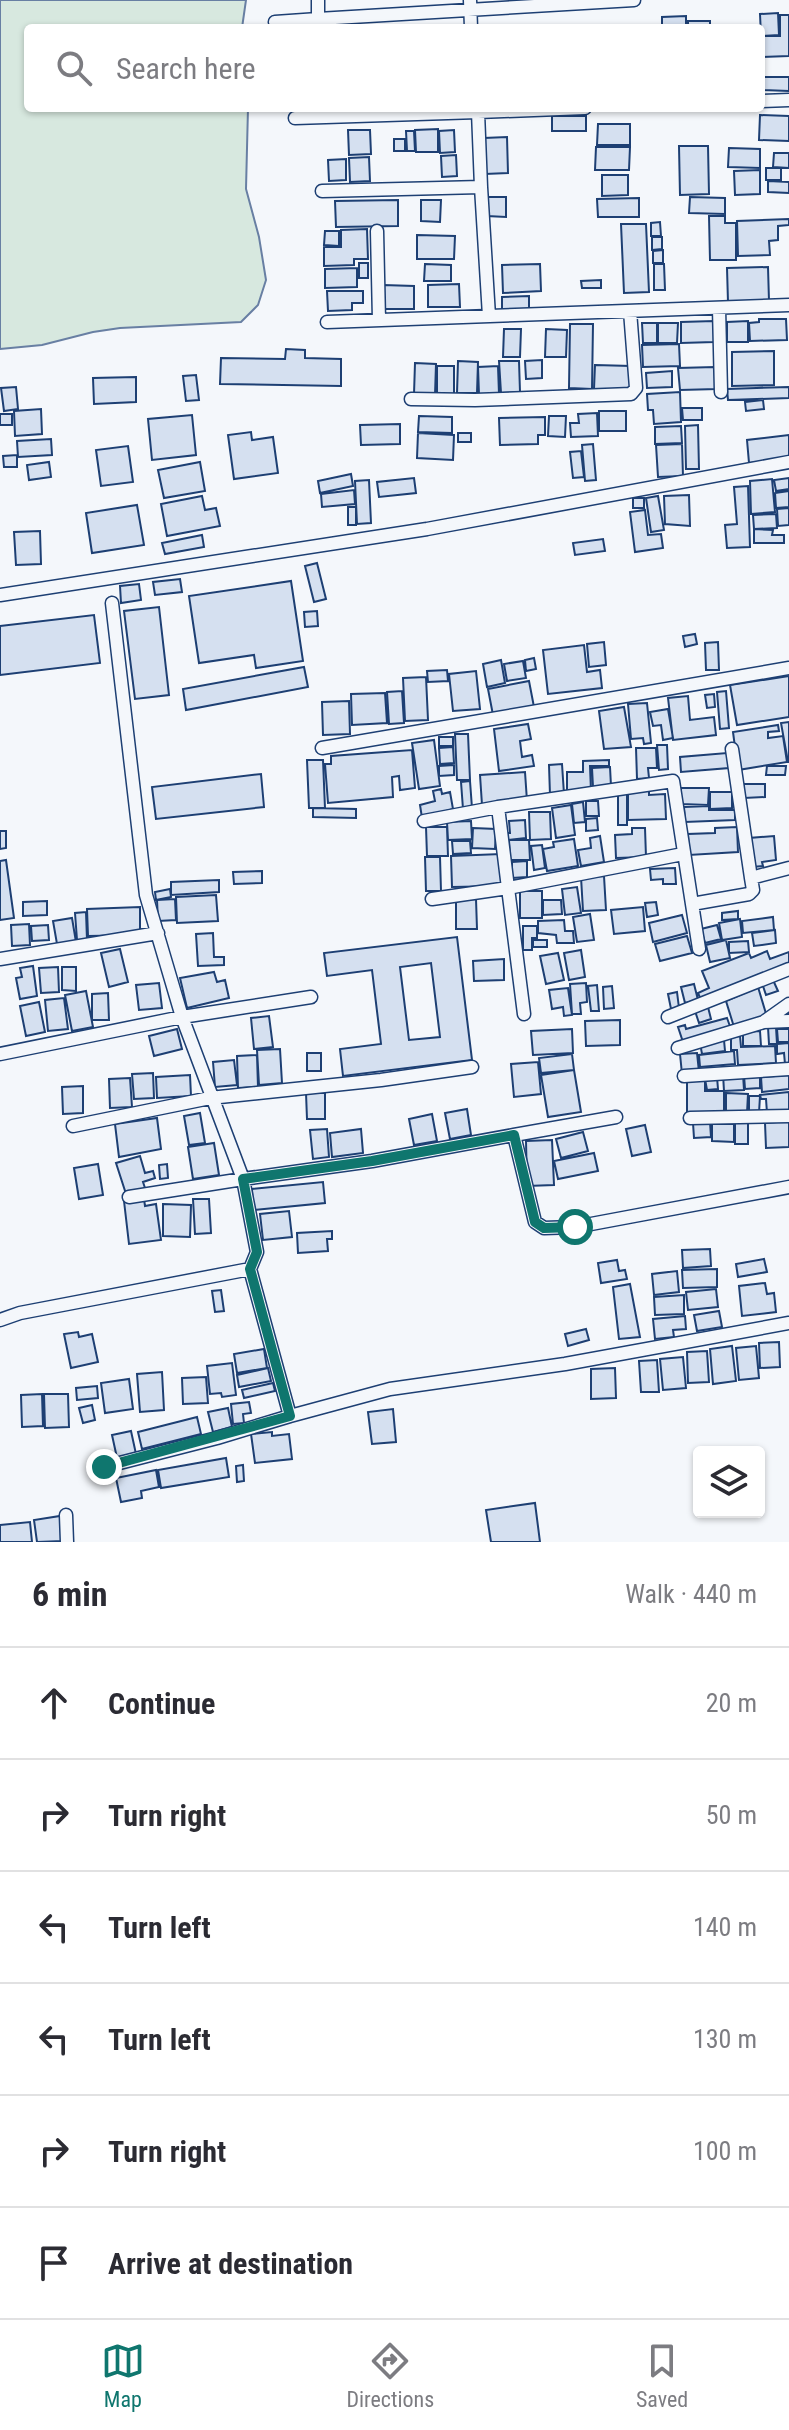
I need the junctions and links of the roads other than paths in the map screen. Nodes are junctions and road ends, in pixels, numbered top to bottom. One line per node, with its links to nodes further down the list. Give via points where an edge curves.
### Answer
1 (318, 0): 5 (street)
2 (634, 0): 3 (street)
3 (555, 2): 4 (street)
4 (470, 5): 5 (street)
5 (318, 19): 6 (street)
6 (275, 22)
7 (789, 100): 8 (street)
8 (765, 101)
9 (432, 112): 11 (street)
10 (477, 112): 12 (street)
11 (295, 118)
12 (481, 187): 13 (street); 18 (street)
13 (322, 191)
14 (377, 231): 19 (street)
15 (789, 305): 16 (street)
16 (719, 308): 17 (street); 21 (street)
17 (630, 311): 18 (street); 22 (street, via 636,388 631,394)
18 (489, 316): 19 (street)
19 (379, 320): 20 (street)
20 (327, 322)
21 (721, 392)
22 (411, 399)
23 (789, 462): 24 (street, via 427,529)
24 (0, 595)
25 (112, 603): 37 (street, via 146,895)
26 (789, 668): 27 (street)
27 (322, 748)
28 (732, 749): 33 (street)
29 (498, 807): 30 (street); 31 (street, via 673,781); 34 (street)
30 (424, 821)
31 (683, 854): 34 (street); 36 (street)
32 (789, 868): 33 (street)
33 (751, 878): 36 (street, via 749,894)
34 (508, 888): 35 (street); 43 (street)
35 (432, 899)
36 (692, 904): 38 (street)
37 (158, 933): 39 (street); 44 (street)
38 (699, 949)
39 (0, 959)
40 (789, 969): 45 (street)
41 (311, 997): 44 (street)
42 (789, 1004): 47 (street)
43 (524, 1014)
44 (182, 1017): 49 (street); 53 (street)
45 (668, 1017)
46 (789, 1021): 47 (street)
47 (764, 1022): 48 (street)
48 (678, 1048)
49 (0, 1054)
50 (472, 1067): 53 (street)
51 (789, 1069): 52 (street)
52 (684, 1076)
53 (210, 1098): 57 (street); 59 (street)
54 (789, 1116): 56 (street)
55 (616, 1117): 58 (street)
56 (690, 1118)
57 (73, 1126)
58 (514, 1135): 59 (street); 60 (street, via 535,1222 544,1228 654,1214)
59 (243, 1179): 61 (street); 62 (street, via 257,1252)
60 (789, 1187)
61 (129, 1197)
62 (250, 1269): 63 (street); 65 (street)
63 (0, 1320)
64 (789, 1323): 65 (street, via 390,1389)
65 (290, 1416): 66 (street)
66 (104, 1467)
67 (66, 1515): 68 (street)
68 (67, 1542)

